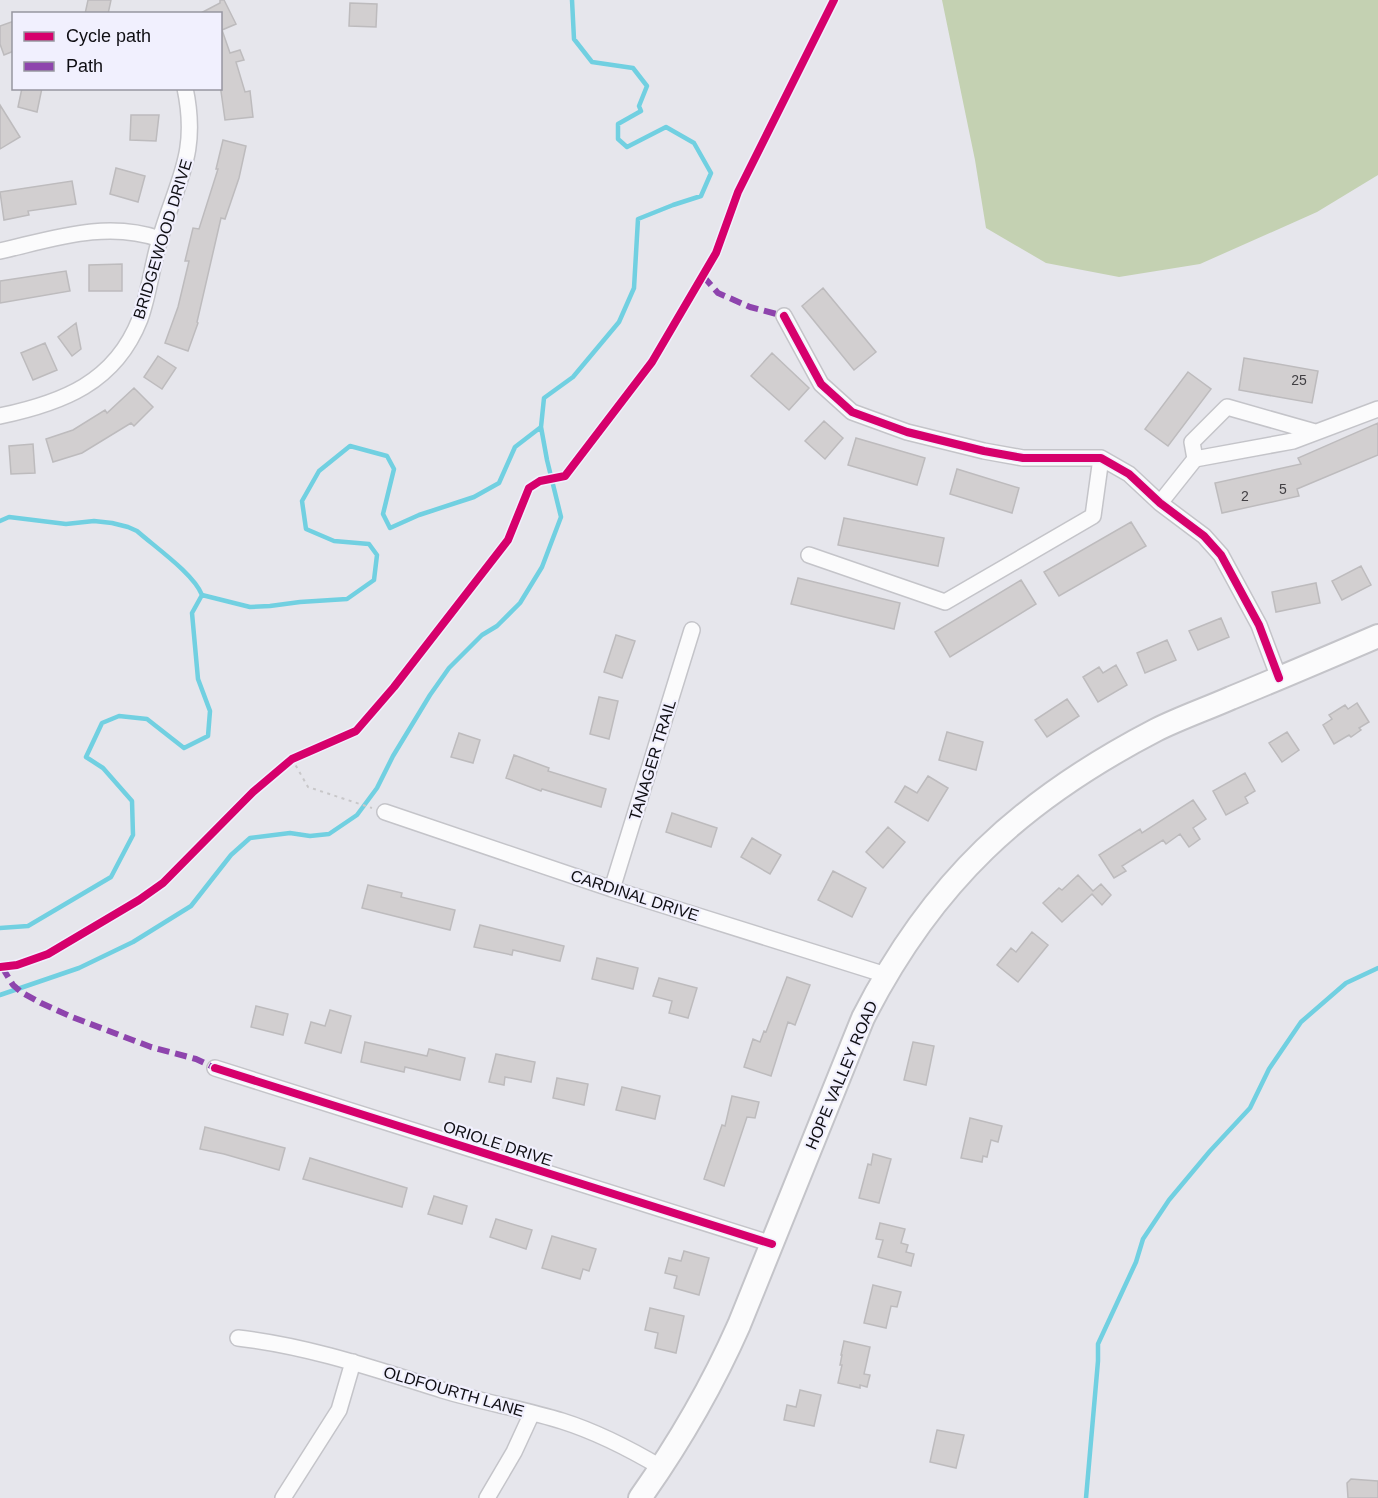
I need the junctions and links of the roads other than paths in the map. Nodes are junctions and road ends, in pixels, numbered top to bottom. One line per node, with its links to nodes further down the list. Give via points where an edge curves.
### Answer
1 (185, 90): 2 (street, BRIDGEWOOD DRIVE, via 191,131 188,157)
2 (160, 239): 3 (street, via 131,231 87,231); 6 (street, BRIDGEWOOD DRIVE, via 140,319 117,358 79,390 59,401)
3 (0, 252)
4 (784, 316): 8 (street, via 821,384 852,412 907,432 984,451 1023,458)
5 (1378, 409): 7 (street)
6 (0, 416)
7 (1315, 432): 9 (street, via 1293,441); 9 (street, via 1227,406 1192,442)
8 (1101, 458): 10 (street, via 1129,474); 11 (street, via 1093,516 945,602)
9 (1195, 459): 10 (street)
10 (1160, 504): 14 (street, via 1204,536 1221,555 1259,625)
11 (809, 555)
12 (692, 630): 16 (street, TANAGER TRAIL)
13 (1378, 636): 14 (main road, HOPE VALLEY ROAD)
14 (1279, 678): 17 (main road, HOPE VALLEY ROAD, via 1157,730 1035,804 988,845 944,893)
15 (385, 812): 16 (street, CARDINAL DRIVE)
16 (612, 889): 17 (street, CARDINAL DRIVE)
17 (886, 975): 19 (main road, HOPE VALLEY ROAD, via 863,1018)
18 (215, 1068): 19 (street, ORIOLE DRIVE)
19 (772, 1244): 23 (main road, HOPE VALLEY ROAD, via 719,1369)
20 (238, 1338): 21 (street, OLDFOURTH LANE, via 272,1342)
21 (353, 1362): 22 (street, OLDFOURTH LANE); 24 (street, via 339,1410)
22 (532, 1413): 23 (street, OLDFOURTH LANE, via 633,1450); 25 (street)
23 (662, 1468): 26 (main road, HOPE VALLEY ROAD)
24 (284, 1498)
25 (487, 1498)
26 (640, 1498)

